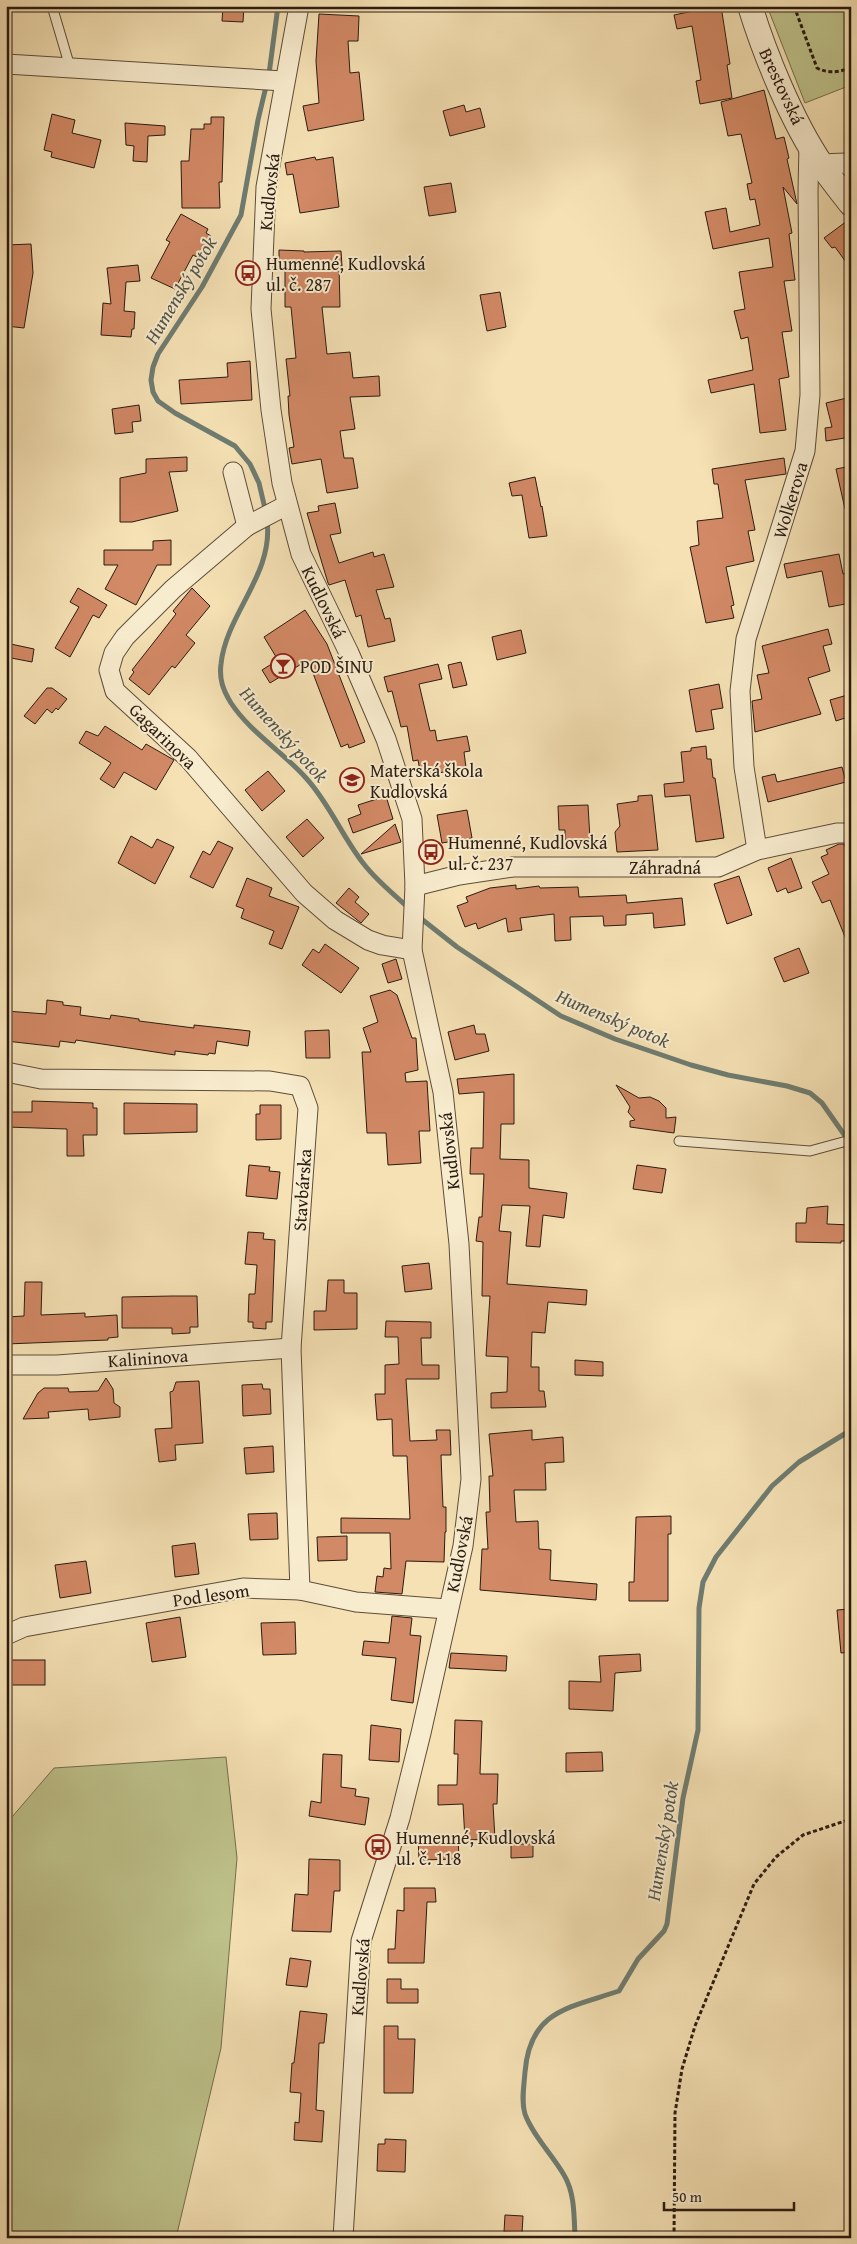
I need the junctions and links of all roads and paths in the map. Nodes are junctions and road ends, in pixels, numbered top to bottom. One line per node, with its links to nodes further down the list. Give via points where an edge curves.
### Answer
1 (52, 6): 6 (lane)
2 (299, 6): 8 (street, Kudlovská)
3 (750, 6): 9 (street, Brestovská, via 766,52)
4 (794, 6): 7 (path, via 817,68 825,72)
5 (6, 64): 6 (street)
6 (70, 68): 8 (street)
7 (851, 68)
8 (282, 81): 13 (street, Kudlovská, via 266,187 261,309 282,483)
9 (815, 154): 10 (street); 11 (street, Brestovská); 16 (street, Wolkerova, via 808,192 810,394 805,451 746,639 740,691 744,767)
10 (851, 167)
11 (851, 204)
12 (233, 472): 14 (street)
13 (282, 507): 14 (street, Gagarinova); 17 (street, Kudlovská, via 369,699 405,794 412,819)
14 (251, 523): 18 (street, Gagarinova, via 174,589 125,637 114,653 109,670 112,683 116,691 188,758 310,899 334,920 368,940)
15 (851, 833): 16 (street, Záhradná)
16 (757, 850): 17 (street, Záhradná, via 718,866 513,867 459,875)
17 (415, 892): 18 (street, Kudlovská)
18 (412, 950): 25 (street, Kudlovská, via 442,1092 459,1244 471,1479 463,1546)
19 (6, 1072): 22 (street, Stavbárska, via 41,1079 270,1081 300,1086 308,1108)
20 (679, 1140): 21 (lane, via 810,1151)
21 (847, 1142)
22 (291, 1348): 23 (street, Kalininova); 24 (street, Stavbárska)
23 (6, 1365)
24 (300, 1590): 25 (street, Pod lesom, via 356,1602); 26 (street, Pod lesom, via 243,1588 24,1626)
25 (447, 1609): 28 (street, Kudlovská, via 400,1818 361,1941)
26 (6, 1634)
27 (851, 1819): 29 (path, via 803,1835 776,1858 754,1884 695,2026 682,2068 675,2113)
28 (342, 2238)
29 (674, 2238)

